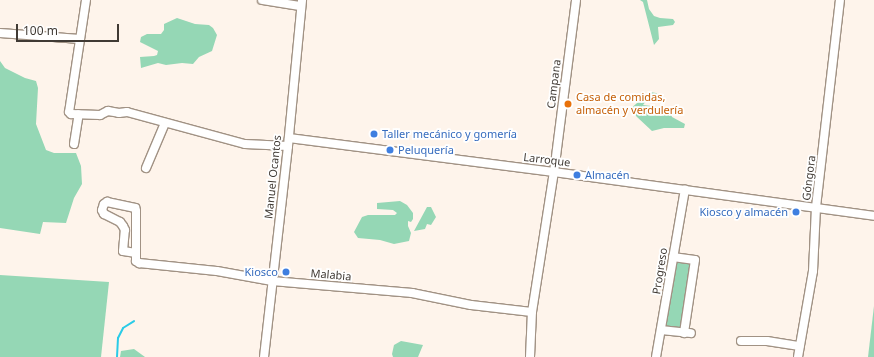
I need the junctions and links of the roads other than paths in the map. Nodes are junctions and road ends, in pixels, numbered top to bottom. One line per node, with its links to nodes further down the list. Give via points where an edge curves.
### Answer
1 (86, 0): 7 (street)
2 (262, 0): 5 (street)
3 (576, 0): 13 (street, Campana)
4 (840, 0): 15 (street, Góngora)
5 (301, 3): 10 (street, Manuel Ocantos)
6 (0, 33): 7 (street)
7 (80, 39): 8 (street, via 69,112)
8 (79, 114): 9 (street, Larroque, via 127,112); 11 (street)
9 (164, 123): 10 (street, Larroque, via 245,144); 12 (street)
10 (288, 142): 13 (street, Larroque); 19 (street, Manuel Ocantos)
11 (74, 144)
12 (146, 168)
13 (554, 172): 14 (street, Larroque); 20 (street, Campana)
14 (685, 189): 15 (street, Larroque); 18 (street, Progreso)
15 (816, 207): 16 (street, Larroque); 23 (street, Góngora, via 814,270)
16 (874, 216)
17 (136, 253): 17 (street, Malabia, via 135,208 104,204 104,214 123,226 123,251); 19 (street, Malabia, via 136,261 139,263 218,271)
18 (673, 257): 21 (street, Progreso); 21 (street, via 695,260 688,333)
19 (272, 281): 20 (street, Malabia, via 412,292 471,305); 24 (street, Manuel Ocantos)
20 (532, 312): 25 (street, Campana)
21 (661, 330): 26 (street, Progreso)
22 (741, 341): 23 (street, via 767,341)
23 (800, 346): 27 (street, Góngora)
24 (264, 357)
25 (530, 357)
26 (656, 357)
27 (798, 357)

